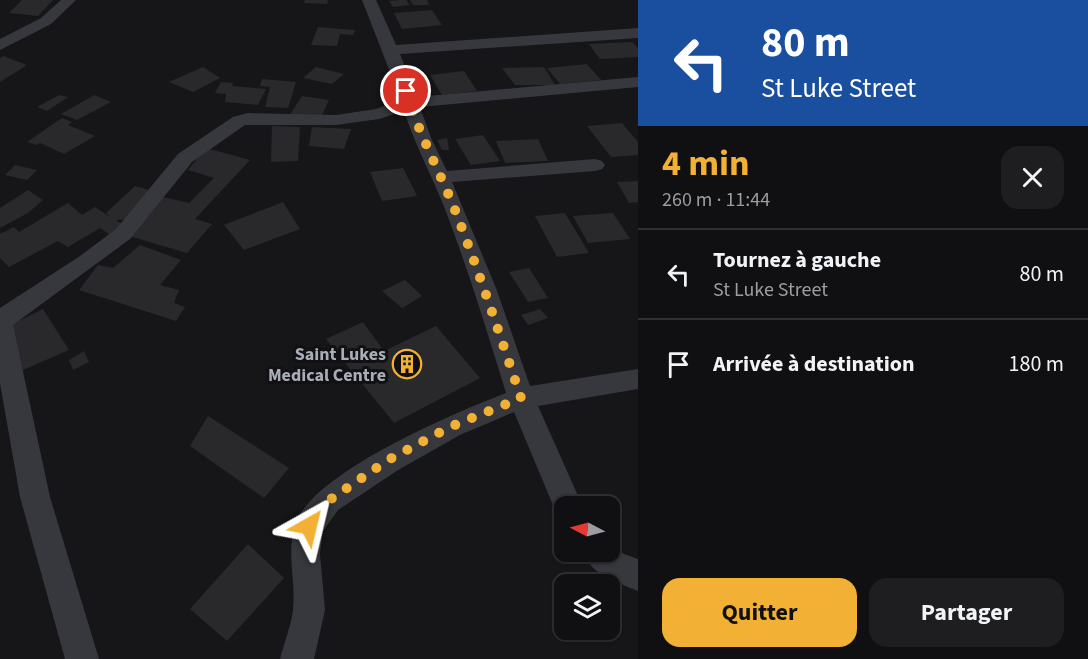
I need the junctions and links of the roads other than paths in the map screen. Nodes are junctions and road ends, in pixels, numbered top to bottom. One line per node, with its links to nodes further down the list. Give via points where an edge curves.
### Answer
1 (69, 0): 4 (street, via 39,26)
2 (369, 0): 5 (street)
3 (638, 33): 5 (street)
4 (0, 45)
5 (390, 50): 7 (street)
6 (638, 82): 7 (street)
7 (409, 103): 9 (street); 10 (street, via 363,117 306,120 258,116 240,121 185,158 123,234)
8 (595, 165): 9 (street)
9 (440, 177): 12 (street, via 484,288)
10 (0, 320): 16 (street, via 35,497)
11 (638, 379): 12 (street)
12 (521, 398): 13 (street); 17 (street, via 450,427 388,460 328,501 309,526 305,554 309,610)
13 (563, 496)
14 (609, 562): 15 (street)
15 (638, 575)
16 (82, 659)
17 (297, 659)

